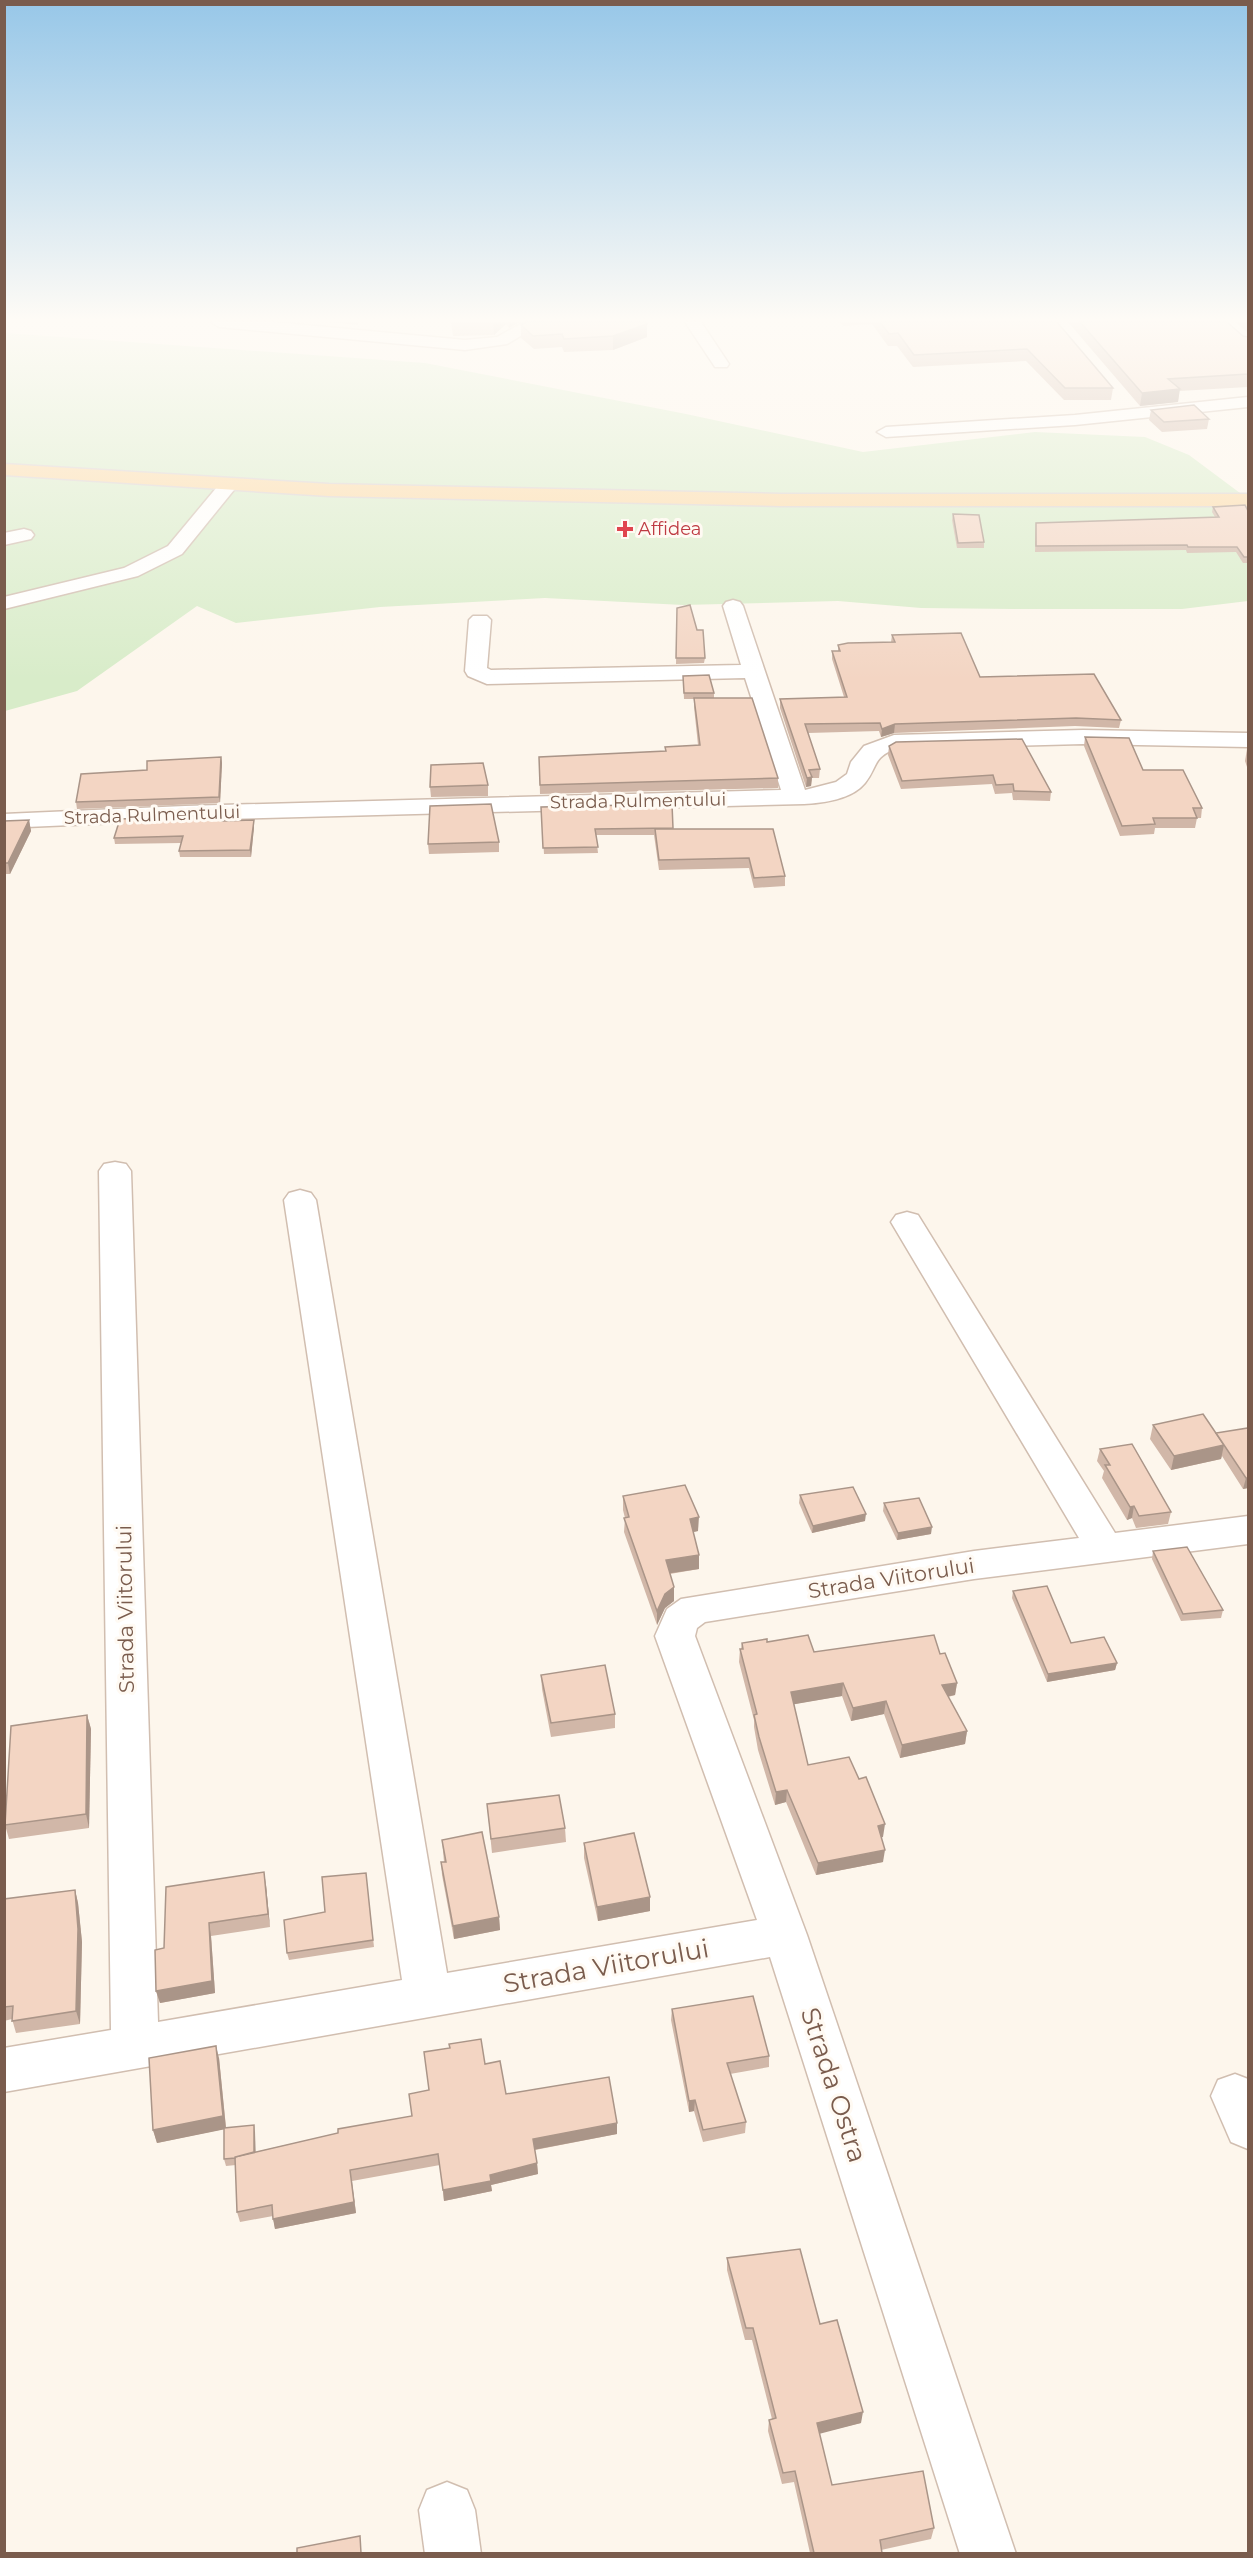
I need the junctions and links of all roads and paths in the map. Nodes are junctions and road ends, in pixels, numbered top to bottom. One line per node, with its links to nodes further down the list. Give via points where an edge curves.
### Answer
1 (4, 469): 2 (main road)
2 (229, 485): 4 (main road, via 737,500); 8 (street, via 175,550 131,572)
3 (1248, 491): 4 (main road)
4 (1187, 499): 5 (main road)
5 (1248, 500)
6 (24, 535): 7 (street)
7 (4, 539)
8 (4, 603)
9 (733, 606): 11 (street)
10 (480, 620): 11 (street, via 476,671 487,677)
11 (754, 671): 13 (street)
12 (1248, 740): 13 (street, Strada Rulmentului, via 1083,737 894,742 876,749 864,761 855,780 843,787 819,796)
13 (795, 797): 14 (street, Strada Rulmentului)
14 (4, 820)
15 (115, 1171): 23 (street, Strada Viitorului)
16 (300, 1200): 22 (street)
17 (907, 1222): 19 (street)
18 (1248, 1530): 19 (street, Strada Viitorului)
19 (1105, 1548): 20 (street, Strada Viitorului, via 974,1564 696,1610)
20 (681, 1620): 21 (street, Strada Ostra, via 675,1636)
21 (785, 1935): 22 (street, Strada Viitorului); 25 (street, Strada Ostra)
22 (428, 1997): 23 (street, Strada Viitorului)
23 (135, 2047): 24 (street, Strada Viitorului)
24 (4, 2070)
25 (988, 2553)

